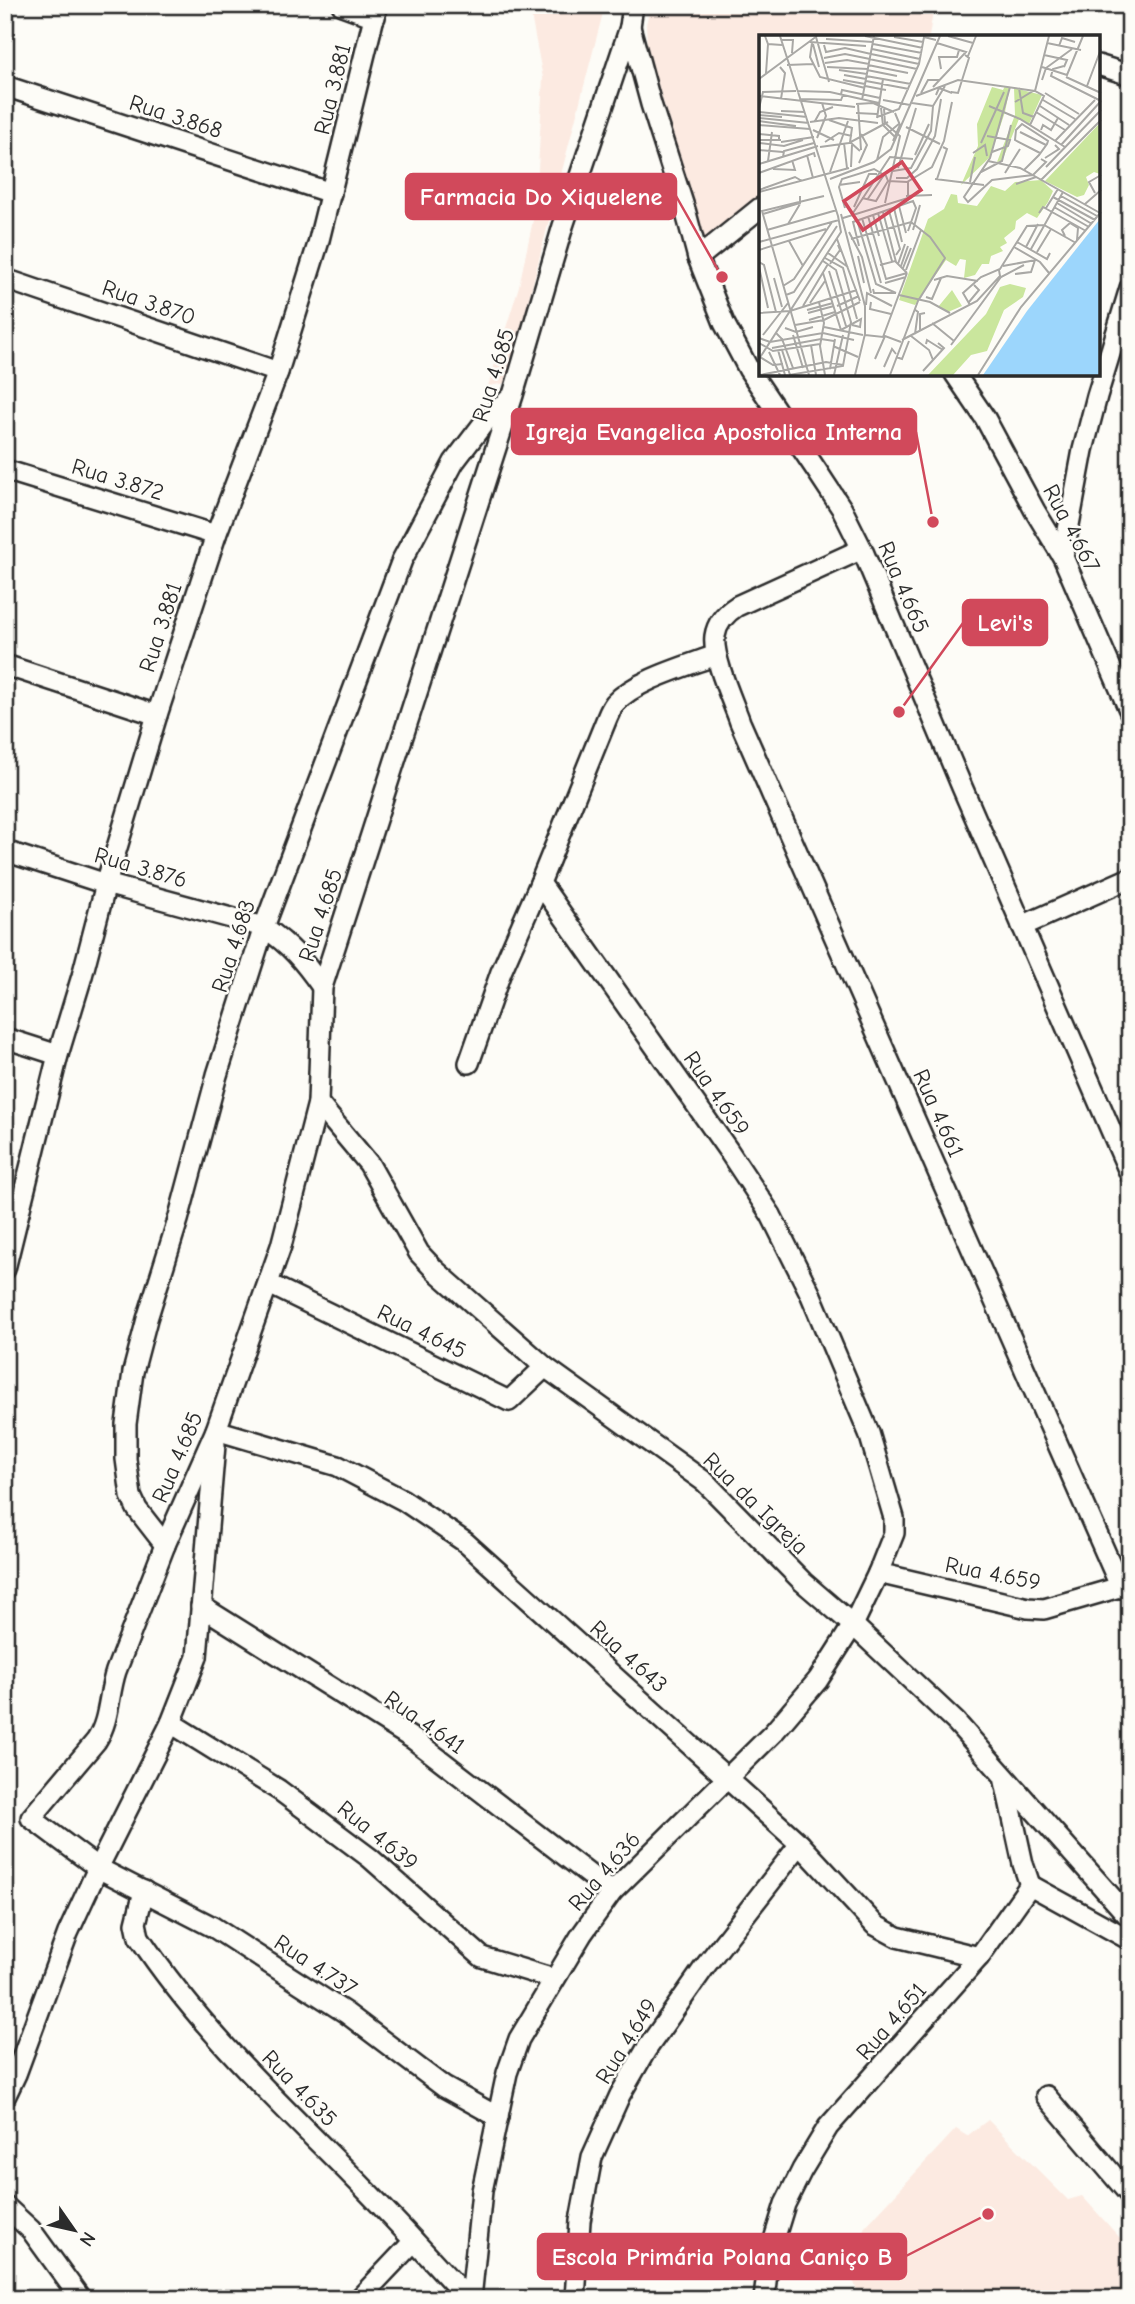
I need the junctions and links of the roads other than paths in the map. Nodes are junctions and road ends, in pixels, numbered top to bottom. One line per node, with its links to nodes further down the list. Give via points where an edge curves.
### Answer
1 (342, 5): 3 (street)
2 (633, 5): 4 (street, Rua 4.685)
3 (376, 11): 8 (street, Rua 3.881)
4 (630, 27): 10 (street, Rua 4.665); 15 (street, Rua 4.685)
5 (1100, 66): 6 (street)
6 (1130, 75)
7 (5, 86): 8 (street, Rua 3.868)
8 (331, 193): 13 (street, Rua 3.881)
9 (759, 210): 10 (street)
10 (698, 258): 18 (street, Rua 4.665, via 748,370 824,481)
11 (5, 279): 13 (street, Rua 3.870)
12 (1130, 288): 19 (street, via 1083,450)
13 (278, 372): 17 (street, Rua 3.881)
14 (956, 376): 19 (street, Rua 4.667)
15 (513, 394): 30 (street, Rua 4.683, via 454,462 402,560); 31 (street, Rua 4.685)
16 (5, 470): 17 (street, Rua 3.872)
17 (216, 536): 24 (street, Rua 3.881)
18 (862, 549): 20 (street, via 727,613 715,637); 29 (street, Rua 4.665)
19 (1063, 557): 22 (street, Rua 4.667)
20 (716, 655): 27 (street, via 628,692 615,704); 44 (street, Rua 4.661, via 740,722)
21 (5, 665): 24 (street)
22 (1123, 678): 23 (street, Rua 4.667)
23 (1130, 712)
24 (157, 715): 28 (street, Rua 3.881)
25 (5, 852): 28 (street, Rua 3.876)
26 (1130, 878): 29 (street)
27 (540, 883): 34 (street, via 501,972); 43 (street, Rua 4.659, via 771,1215 810,1293 869,1433 894,1518 894,1533)
28 (106, 884): 30 (street, Rua 3.876); 33 (street, Rua 3.881)
29 (1021, 926): 36 (street, Rua 4.665)
30 (264, 927): 31 (street, via 298,954); 42 (street, Rua 4.683, via 217,1074 133,1372 126,1424 131,1496)
31 (322, 986): 35 (street, Rua 4.685)
32 (5, 1038): 33 (street)
33 (58, 1055): 37 (street, Rua 3.881)
34 (469, 1063)
35 (318, 1103): 39 (street, Rua 4.685); 40 (street, Rua da Igreja, via 369,1164 419,1253)
36 (1130, 1174)
37 (10, 1230): 38 (street, Rua 3.881)
38 (5, 1269)
39 (269, 1284): 40 (street, Rua 4.645, via 509,1401); 41 (street, Rua 4.685)
40 (545, 1367): 46 (street, Rua da Igreja, via 705,1482)
41 (216, 1430): 42 (street, Rua 4.685); 45 (street); 48 (street, Rua 4.643, via 338,1466 403,1500 465,1542)
42 (165, 1545): 50 (street, Rua 4.685, via 112,1683 104,1730)
43 (878, 1573): 44 (street, Rua 4.659, via 1044,1609); 46 (street, Rua 4.636)
44 (1125, 1586)
45 (201, 1606): 47 (street, via 197,1657); 55 (street, Rua 4.641, via 412,1740)
46 (853, 1626): 48 (street, Rua 4.636, via 818,1680 774,1733); 49 (street, Rua da Igreja, via 956,1722)
47 (171, 1723): 52 (street); 59 (street, Rua 4.639, via 279,1790 370,1857 482,1957)
48 (728, 1777): 51 (street, Rua 4.643); 55 (street, Rua 4.636)
49 (1004, 1777): 53 (street); 56 (street, Rua da Igreja)
50 (31, 1818): 52 (street, Rua 4.737)
51 (800, 1844): 58 (street, Rua 4.643, via 874,1924 897,1937); 69 (street, Rua 4.649, via 698,1976 620,2095 592,2157 580,2221)
52 (98, 1868): 54 (street, Rua 4.737); 61 (street)
53 (1030, 1885): 57 (street); 58 (street, Rua 4.651)
54 (144, 1891): 62 (street, Rua 4.737, via 212,1927 346,2013 444,2087); 65 (street, Rua 4.635, via 136,1923 139,1937 199,2017)
55 (612, 1892): 59 (street, Rua 4.636)
56 (1130, 1918)
57 (1130, 1940)
58 (979, 1957): 70 (street, Rua 4.651, via 828,2127 785,2204 769,2256)
59 (554, 1979): 62 (street, Rua 4.636, via 519,2039)
60 (1046, 2095): 63 (street)
61 (5, 2097)
62 (498, 2117): 68 (street, Rua 4.636, via 482,2191)
63 (1130, 2195)
64 (5, 2206): 66 (street, via 30,2230)
65 (414, 2241): 67 (street); 68 (street, Rua 4.635)
66 (81, 2299)
67 (359, 2299)
68 (470, 2299)
69 (575, 2299)
70 (764, 2299)

